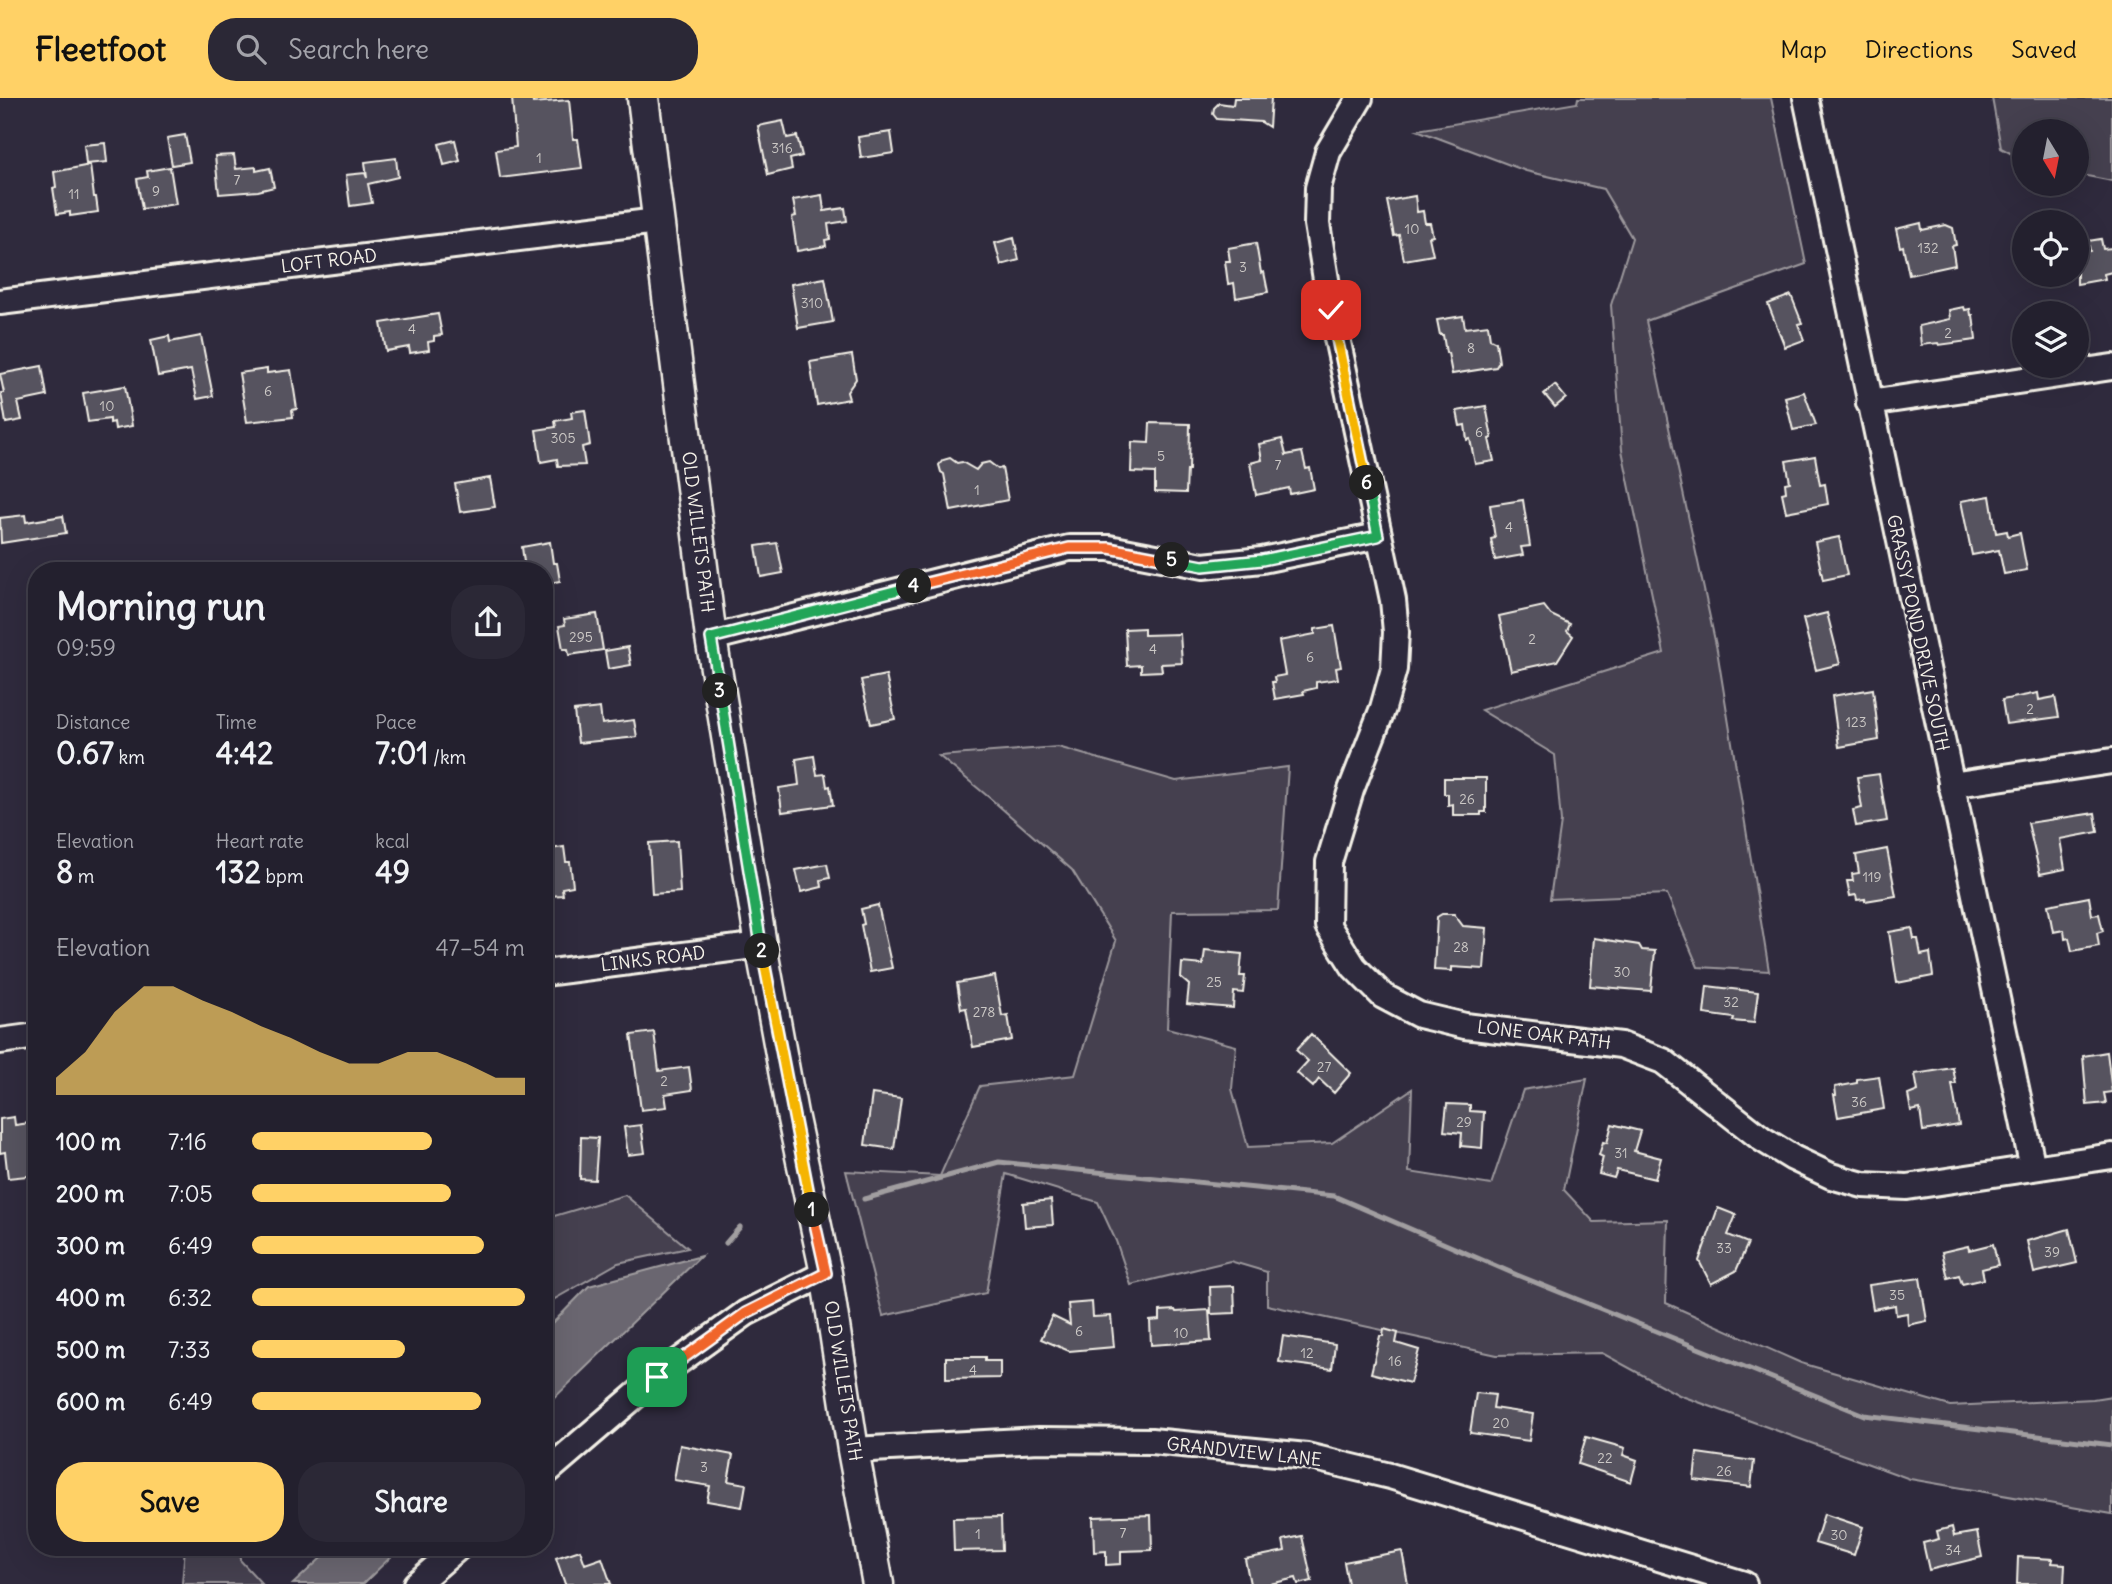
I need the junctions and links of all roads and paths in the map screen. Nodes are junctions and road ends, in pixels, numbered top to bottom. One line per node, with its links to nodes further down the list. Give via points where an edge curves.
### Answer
1 (643, 98): 4 (main road, OLD WILLETS PATH)
2 (1360, 98): 8 (street, LONE OAK PATH, via 1328,152 1318,188 1317,224)
3 (1806, 98): 7 (street, GRASSY POND DRIVE SOUTH)
4 (657, 221): 5 (street, LOFT ROAD); 9 (main road, OLD WILLETS PATH)
5 (0, 302)
6 (2112, 367): 7 (street)
7 (1870, 403): 11 (street, GRASSY POND DRIVE SOUTH)
8 (1378, 536): 9 (street, via 1262,560 1203,566 1109,548 1069,548); 17 (street, LONE OAK PATH, via 1393,600 1394,669 1329,862 1328,926 1354,967 1383,996 1419,1015 1465,1026 1621,1045 1653,1057 1793,1158 1863,1185 1907,1187)
9 (711, 638): 12 (main road, OLD WILLETS PATH)
10 (2112, 761): 11 (street)
11 (1951, 785): 17 (street, GRASSY POND DRIVE SOUTH)
12 (761, 946): 13 (street, LINKS ROAD); 18 (main road, OLD WILLETS PATH)
13 (553, 972)
14 (28, 1037): 15 (street)
15 (0, 1041)
16 (2112, 1156): 17 (street, LONE OAK PATH)
17 (2033, 1168)
18 (826, 1273): 19 (main road, OLD WILLETS PATH); 20 (street, via 746,1313 657,1377)
19 (853, 1450): 23 (main road, OLD WILLETS PATH); 24 (street, GRANDVIEW LANE, via 1039,1440 1137,1441 1307,1456 1390,1476)
20 (553, 1466)
21 (449, 1556): 22 (street)
22 (416, 1584)
23 (878, 1584)
24 (1744, 1584)

